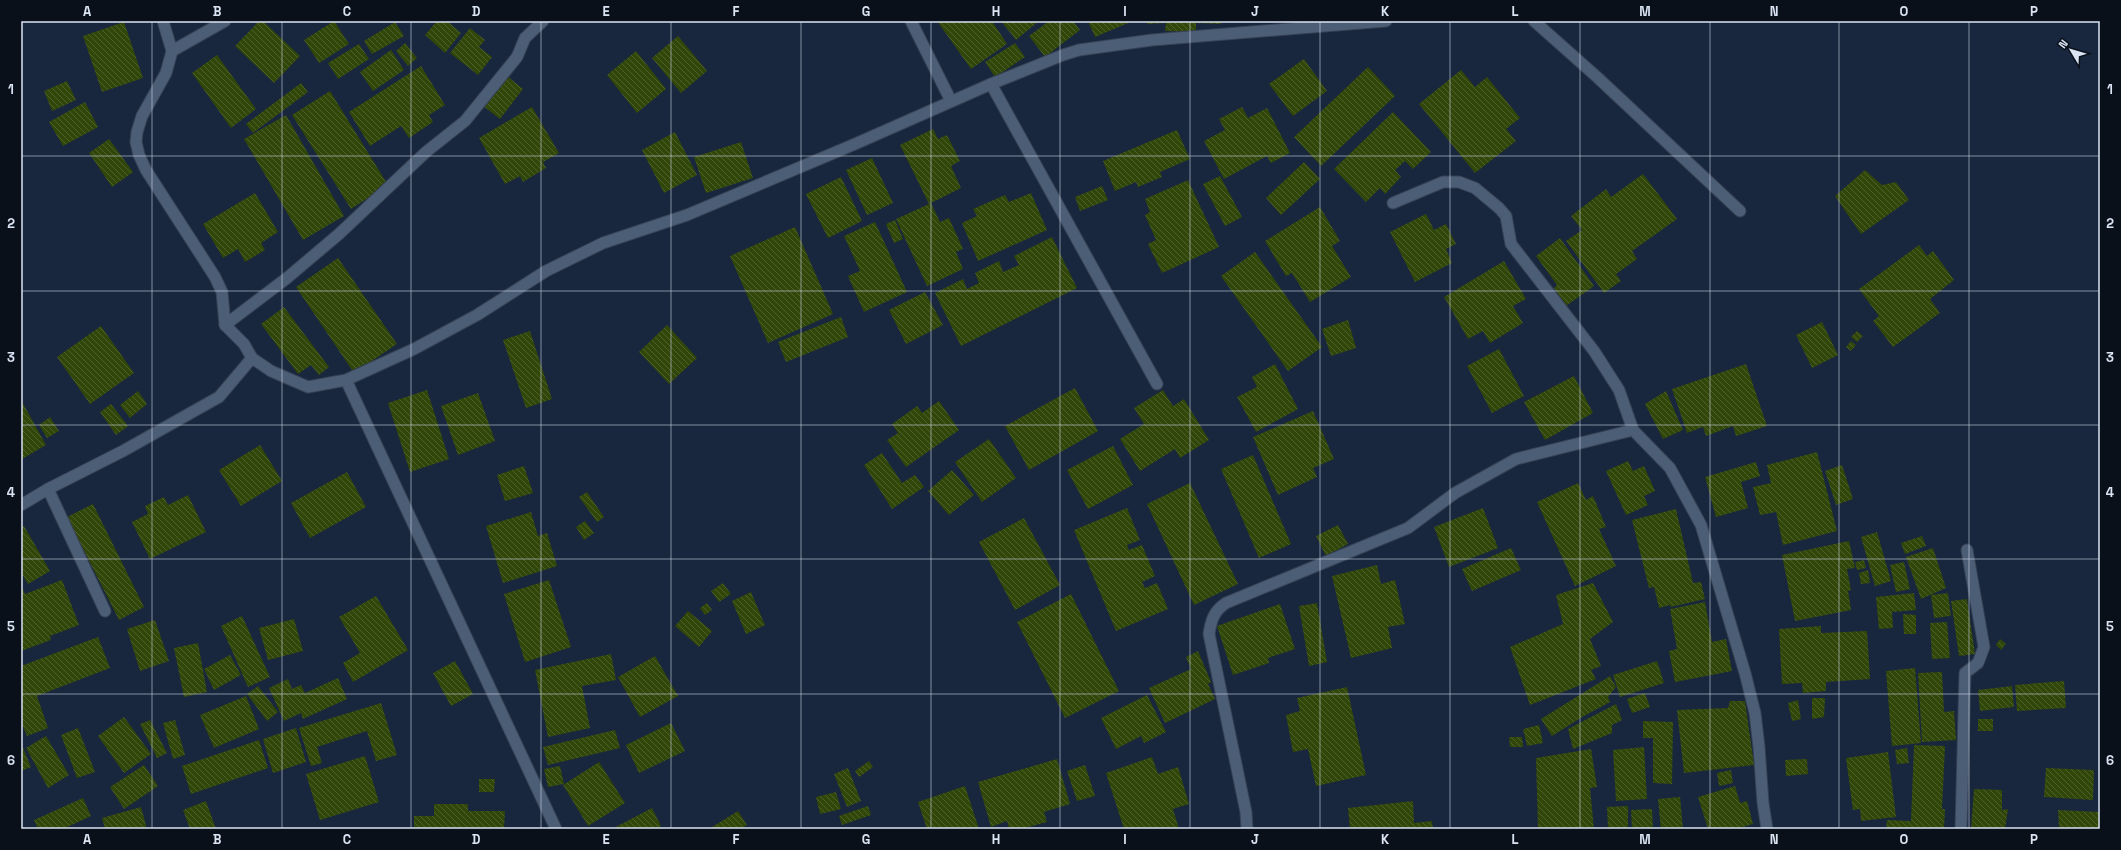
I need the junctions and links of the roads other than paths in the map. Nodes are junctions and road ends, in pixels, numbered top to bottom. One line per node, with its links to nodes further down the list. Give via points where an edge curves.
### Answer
1 (163, 21): 7 (street)
2 (225, 21): 7 (street)
3 (543, 21): 12 (street, via 525,38 517,57 465,121 426,152 322,249)
4 (911, 21): 9 (street)
5 (1386, 21): 8 (street, via 1152,40 1079,50)
6 (1534, 21): 11 (street)
7 (172, 51): 12 (street, via 166,73 142,116 136,142 146,170 220,287)
8 (990, 84): 9 (street); 15 (street)
9 (951, 101): 14 (street, via 693,212 603,243 546,271 470,319 414,349)
10 (1394, 203): 16 (street, via 1443,182 1459,182 1475,188 1499,208 1506,216 1511,244 1594,351 1619,390)
11 (1740, 211)
12 (225, 325): 13 (street, via 244,344)
13 (252, 358): 14 (street, via 271,371 308,387); 17 (street, via 219,397)
14 (346, 380): 21 (street)
15 (1157, 384)
16 (1633, 430): 22 (street, via 1516,459 1455,493 1408,528 1218,609 1211,621 1209,634 1246,812); 23 (street, via 1670,468 1700,525 1755,713)
17 (48, 489): 18 (street); 20 (street)
18 (21, 504)
19 (1967, 550): 24 (street, via 1984,647 1978,663 1965,673)
20 (106, 611)
21 (556, 829)
22 (1247, 829)
23 (1767, 829)
24 (1961, 829)

